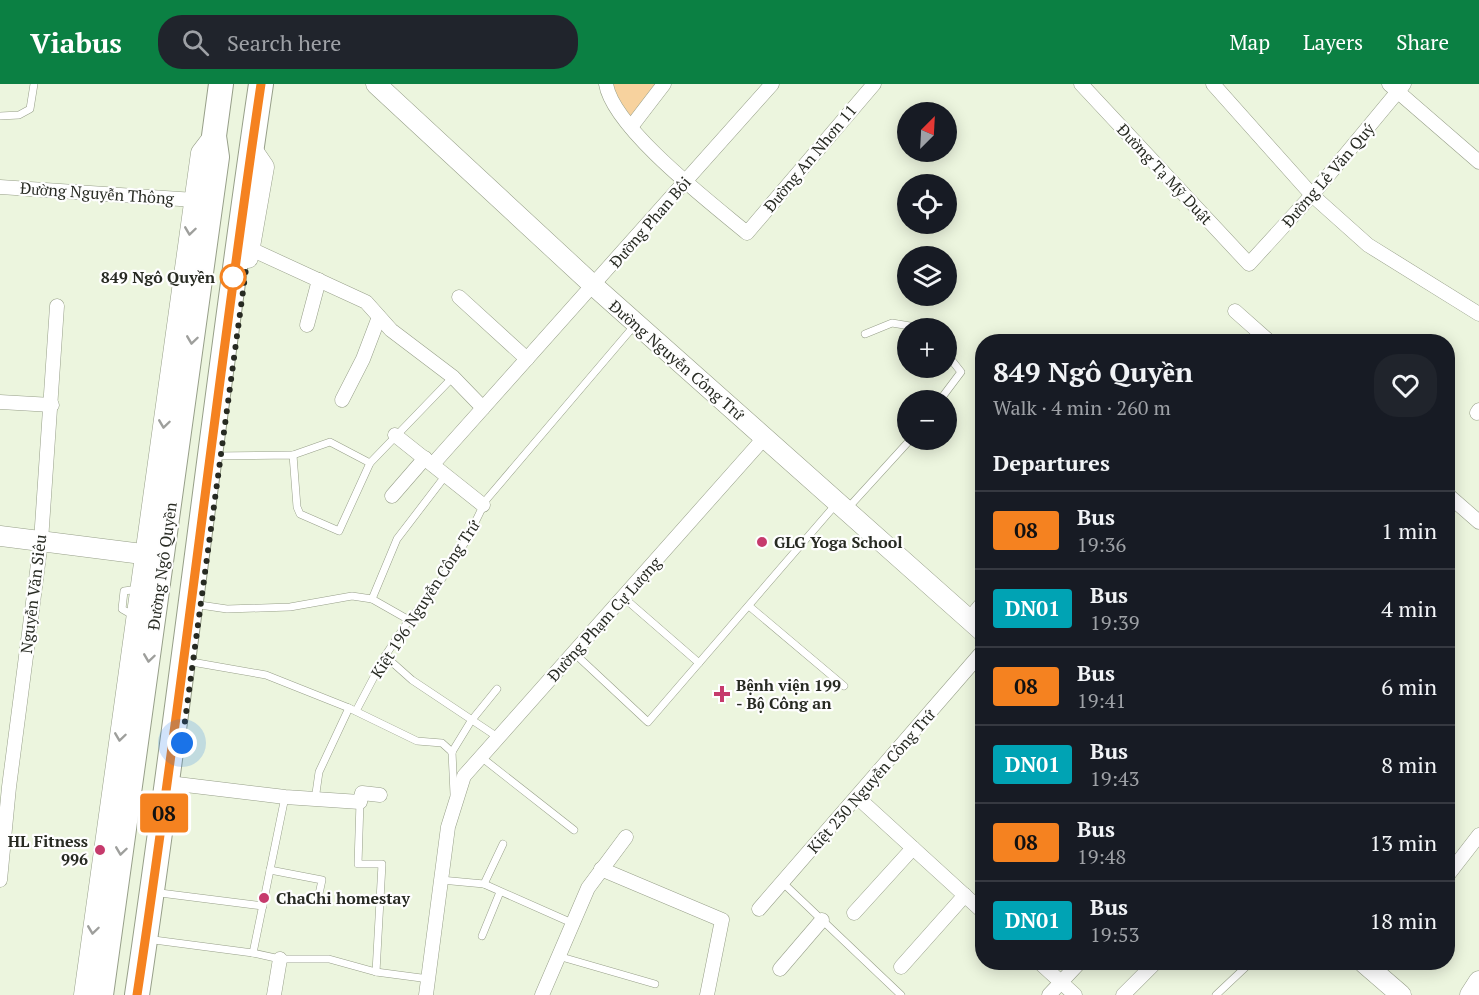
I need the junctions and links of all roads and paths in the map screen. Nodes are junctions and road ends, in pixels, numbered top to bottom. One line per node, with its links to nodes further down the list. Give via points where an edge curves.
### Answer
1 (34, 84): 12 (lane, via 30,109 19,115)
2 (220, 84): 14 (highway, Đường Ngô Quyền)
3 (261, 84): 20 (highway, Đường Ngô Quyền, via 251,148)
4 (376, 84): 23 (street, Đường Nguyễn Công Trứ)
5 (606, 84): 13 (street, via 608,96)
6 (664, 84): 13 (street)
7 (772, 84): 16 (street, Đường Phan Bôi)
8 (874, 84): 16 (street, Đường An Nhơn 11, via 747,232)
9 (1081, 84): 21 (street, Đường Tạ Mỹ Duật)
10 (1213, 84): 18 (street)
11 (1397, 87): 15 (street); 18 (street, Đường Lê Văn Quý)
12 (0, 116)
13 (631, 127): 16 (street)
14 (214, 136): 19 (street, Đường Ngô Quyền, via 201,153); 55 (highway, Đường Ngô Quyền, one-way to 55, via 217,156)
15 (1479, 162)
16 (686, 182): 23 (street, Đường Phan Bôi)
17 (0, 187): 19 (street, Đường Nguyễn Thông)
18 (1312, 195): 21 (street, Đường Lê Văn Quý); 27 (street, via 1368,245)
19 (195, 200): 55 (street, Đường Ngô Quyền, one-way to 55)
20 (244, 246): 22 (street); 44 (highway, Đường Ngô Quyền)
21 (1250, 264)
22 (319, 280): 28 (street, via 366,302); 31 (street)
23 (594, 286): 29 (street, Đường Nguyễn Công Trứ); 34 (street, Đường Phan Bôi)
24 (459, 297): 34 (street)
25 (57, 306): 38 (street, Nguyễn Văn Siêu)
26 (1235, 311): 33 (street)
27 (1479, 314)
28 (379, 317): 35 (street); 36 (street)
29 (637, 324): 41 (street, Đường Nguyễn Công Trứ); 50 (lane, Kiệt 196 Nguyễn Công Trứ)
30 (897, 324): 32 (lane)
31 (306, 325)
32 (865, 334)
33 (1261, 334)
34 (527, 359): 39 (street, Đường Phan Bôi)
35 (453, 377): 39 (street); 40 (lane)
36 (342, 400)
37 (0, 402): 38 (street)
38 (51, 405): 54 (street, Nguyễn Văn Siêu)
39 (483, 408): 45 (street, Đường Phan Bôi)
40 (395, 435): 45 (street); 46 (lane)
41 (765, 437): 51 (street, Đường Nguyễn Công Trứ); 56 (street, Đường Phạm Cự Lượng)
42 (900, 450): 51 (lane)
43 (293, 455): 44 (lane); 46 (lane, via 330,442); 46 (lane, via 300,514 339,531)
44 (215, 456): 58 (highway, Đường Ngô Quyền)
45 (429, 461): 47 (street); 48 (street, Đường Phan Bôi)
46 (370, 462)
47 (446, 475): 50 (street); 57 (lane, via 397,539)
48 (392, 496)
49 (1455, 501): 52 (street)
50 (483, 506): 62 (lane, Kiệt 196 Nguyễn Công Trứ, via 462,548)
51 (842, 506): 59 (lane); 61 (street, Đường Nguyễn Công Trứ)
52 (1479, 522)
53 (0, 536): 54 (street)
54 (41, 541): 55 (street); 77 (street, Nguyễn Văn Siêu)
55 (155, 556): 123 (street, one-way to 123, via 141,588); 124 (highway, Đường Ngô Quyền, one-way to 124)
56 (623, 597): 64 (street, Đường Phạm Cự Lượng); 68 (lane)
57 (372, 598): 58 (lane, via 352,596 279,607 227,609); 62 (lane)
58 (196, 604): 67 (highway, Đường Ngô Quyền)
59 (749, 606): 68 (lane); 69 (lane)
60 (975, 606): 61 (lane)
61 (966, 617): 63 (street, Đường Nguyễn Công Trứ)
62 (409, 620): 65 (lane, Kiệt 196 Nguyễn Công Trứ)
63 (975, 625)
64 (573, 653): 68 (lane, via 648,722); 73 (street, Đường Phạm Cự Lượng)
65 (385, 657): 71 (lane, Kiệt 196 Nguyễn Công Trứ); 72 (lane)
66 (975, 660): 80 (street, Kiệt 230 Nguyễn Công Trứ)
67 (189, 661): 71 (lane, via 266,675); 76 (highway, Đường Ngô Quyền)
68 (699, 663)
69 (844, 686)
70 (497, 689): 72 (lane)
71 (353, 710): 74 (lane, via 417,741 442,743); 81 (lane, Kiệt 196 Nguyễn Công Trứ, via 319,772)
72 (471, 722): 73 (lane); 74 (lane)
73 (499, 738): 75 (street, Đường Phạm Cự Lượng)
74 (452, 752): 83 (lane, Đường Phạm Cự Lượng)
75 (481, 757): 83 (street, Đường Phạm Cự Lượng, via 464,777); 84 (lane)
76 (172, 784): 79 (street); 97 (street, Đường Ngô Quyền); 125 (highway, Đường Ngô Quyền)
77 (4, 787): 92 (street, Nguyễn Văn Siêu)
78 (380, 795): 82 (street, via 362,793)
79 (285, 797): 81 (street); 91 (lane)
80 (857, 797): 88 (street); 94 (street, Kiệt 230 Nguyễn Công Trứ)
81 (315, 800): 82 (street)
82 (360, 802): 118 (lane, via 358,864 382,864)
83 (454, 807): 93 (street, Đường Phạm Cự Lượng)
84 (574, 830)
85 (1479, 835): 89 (street)
86 (626, 837): 90 (street)
87 (503, 844): 95 (lane)
88 (913, 848): 99 (street); 103 (street)
89 (1455, 861)
90 (601, 869): 105 (street); 130 (street, via 722,920)
91 (270, 870): 98 (lane, via 322,880); 101 (lane)
92 (0, 880)
93 (441, 880): 95 (lane); 119 (street, Đường Phạm Cự Lượng)
94 (782, 882): 102 (street, Kiệt 230 Nguyễn Công Trứ); 104 (lane)
95 (484, 884): 96 (lane)
96 (500, 892): 105 (lane); 106 (lane)
97 (160, 893): 101 (lane); 107 (street, Đường Ngô Quyền)
98 (319, 894)
99 (965, 895): 100 (street); 111 (street)
100 (975, 904)
101 (263, 906): 108 (lane)
102 (759, 909)
103 (854, 913)
104 (822, 920): 112 (street); 131 (lane)
105 (572, 923): 109 (street)
106 (482, 936)
107 (154, 940): 108 (lane); 126 (street, Đường Ngô Quyền)
108 (253, 953): 110 (lane)
109 (558, 956): 122 (lane); 129 (street)
110 (280, 959): 118 (lane, via 329,959); 127 (street)
111 (901, 967)
112 (780, 969)
113 (1048, 970): 121 (street)
114 (1072, 970): 121 (street)
115 (1148, 970): 134 (street)
116 (1243, 970): 135 (lane)
117 (1378, 970): 136 (street)
118 (376, 972): 119 (lane)
119 (429, 978): 128 (street, Đường Phạm Cự Lượng)
120 (1479, 981): 137 (street)
121 (1061, 982): 132 (street); 133 (street)
122 (655, 984)
123 (84, 995)
124 (101, 995)
125 (137, 995)
126 (146, 995)
127 (274, 995)
128 (426, 995)
129 (542, 995)
130 (707, 995)
131 (901, 995)
132 (1049, 995)
133 (1075, 995)
134 (1123, 995)
135 (1216, 995)
136 (1401, 995)
137 (1470, 995)

